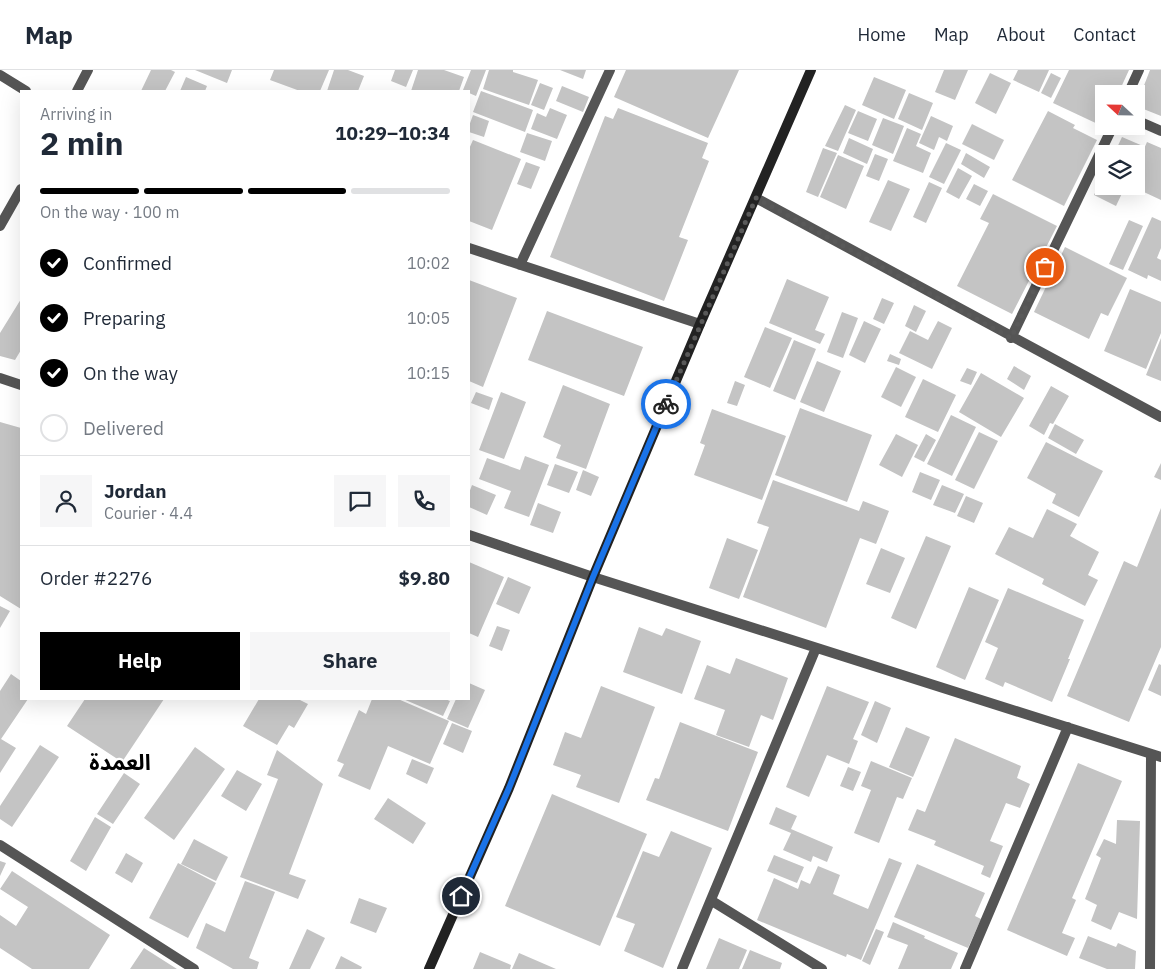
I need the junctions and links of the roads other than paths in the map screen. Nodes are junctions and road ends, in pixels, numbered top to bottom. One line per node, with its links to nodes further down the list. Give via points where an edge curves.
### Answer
1 (88, 70): 8 (street)
2 (610, 70): 16 (street)
3 (811, 70): 13 (street)
4 (1139, 70): 6 (street)
5 (0, 75): 7 (street)
6 (1132, 85)
7 (24, 90)
8 (78, 90)
9 (1145, 124): 10 (street)
10 (1161, 131)
11 (1109, 135): 18 (street)
12 (20, 191): 14 (street)
13 (756, 198): 17 (street); 18 (street)
14 (0, 226)
15 (470, 248): 16 (street)
16 (520, 265): 17 (street)
17 (700, 324): 23 (street)
18 (1011, 338): 21 (street)
19 (0, 378): 20 (street)
20 (20, 385)
21 (1161, 418)
22 (470, 535): 23 (street)
23 (593, 577): 24 (street); 30 (street, via 509,788)
24 (816, 648): 25 (street); 28 (street)
25 (1068, 728): 26 (street); 33 (street)
26 (1156, 755): 34 (street)
27 (0, 845): 29 (street)
28 (712, 901): 31 (street); 32 (street)
29 (194, 969)
30 (429, 969)
31 (682, 969)
32 (822, 969)
33 (965, 969)
34 (1150, 969)

